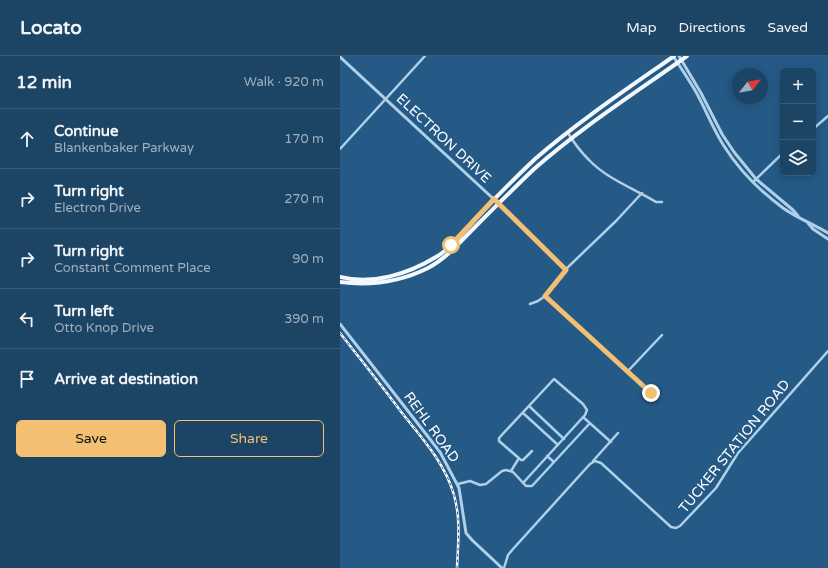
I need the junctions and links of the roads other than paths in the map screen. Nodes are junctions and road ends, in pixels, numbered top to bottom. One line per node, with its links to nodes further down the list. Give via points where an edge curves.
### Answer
1 (425, 56): 7 (street)
2 (673, 56): 6 (street); 12 (main road)
3 (678, 56): 6 (street)
4 (687, 56): 6 (main road)
5 (340, 57): 7 (street, ELECTRON DRIVE)
6 (679, 62): 8 (street); 9 (street); 13 (main road)
7 (386, 99): 14 (street); 19 (street, ELECTRON DRIVE)
8 (712, 114): 9 (street); 16 (street, via 728,144)
9 (708, 116): 17 (street, via 733,160)
10 (828, 116): 11 (street)
11 (816, 126)
12 (568, 133): 13 (street); 19 (main road)
13 (571, 139): 18 (street, via 594,164); 21 (main road)
14 (340, 149)
15 (780, 156): 16 (street)
16 (756, 179): 17 (street); 22 (street)
17 (753, 182): 22 (street, via 782,207)
18 (642, 194): 20 (street, via 656,202); 26 (street)
19 (494, 199): 21 (street, ELECTRON DRIVE); 27 (main road, via 451,245 430,261 407,272 386,277)
20 (662, 202)
21 (499, 204): 26 (street, ELECTRON DRIVE); 27 (main road, via 449,253 425,269 388,282 365,284)
22 (798, 216): 23 (street)
23 (808, 223): 24 (street); 25 (street)
24 (828, 233)
25 (828, 239)
26 (566, 270): 28 (street)
27 (340, 280)
28 (545, 296): 29 (street); 33 (street)
29 (530, 304)
30 (340, 324): 50 (street, REHL ROAD, via 438,448)
31 (662, 335): 33 (street)
32 (828, 351): 47 (street, TUCKER STATION ROAD, via 738,453 716,488 676,528 601,463)
33 (627, 372): 34 (street)
34 (651, 393)
35 (529, 406): 36 (street); 37 (street, via 554,379 586,407); 40 (street)
36 (523, 413): 42 (street); 45 (street, via 499,438 499,441)
37 (583, 417): 38 (street); 40 (street)
38 (590, 423): 41 (street); 46 (street)
39 (618, 433): 41 (street)
40 (564, 438): 42 (street)
41 (611, 442): 47 (street)
42 (558, 444): 44 (street)
43 (532, 451): 45 (street, via 523,460)
44 (547, 456): 46 (street); 49 (street)
45 (518, 458): 48 (street)
46 (554, 462): 49 (street, via 532,486)
47 (592, 463): 51 (street, via 513,549)
48 (511, 471): 49 (street); 50 (street, via 502,471 486,484 470,481)
49 (523, 483)
50 (458, 484): 51 (street, REHL ROAD, via 466,533)
51 (503, 568)

